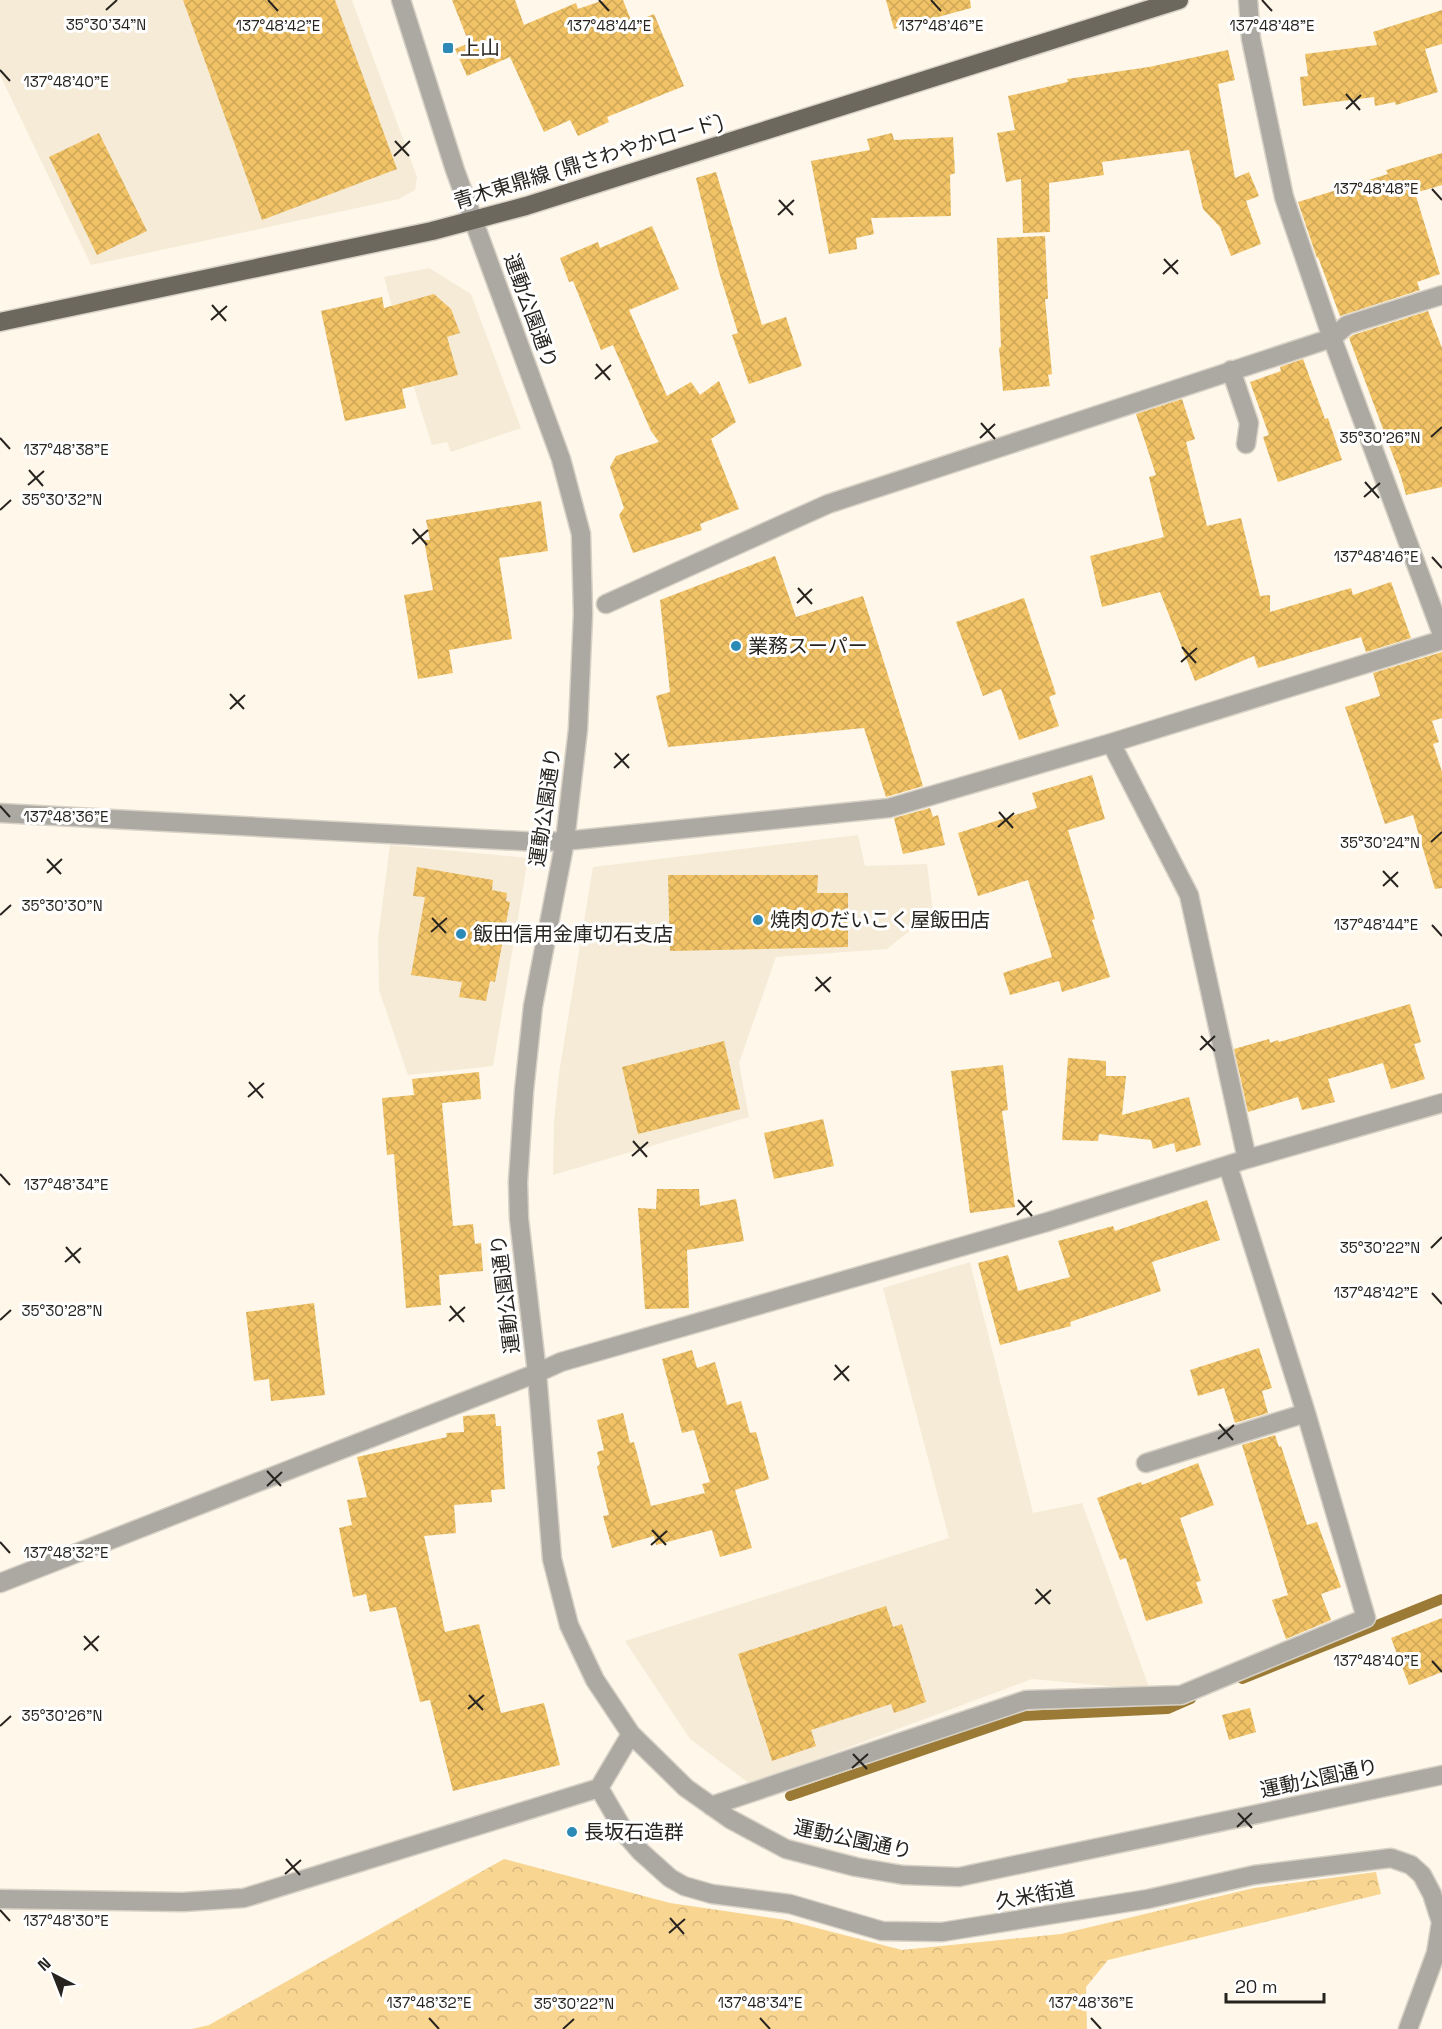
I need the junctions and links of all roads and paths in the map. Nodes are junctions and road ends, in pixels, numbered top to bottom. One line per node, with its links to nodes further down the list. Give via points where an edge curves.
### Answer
1 (401, 0): 4 (street, 運動公園通り, via 455,170)
2 (1179, 0): 4 (main road, 青木東鼎線 (鼎さわやかロード))
3 (1248, 0): 7 (street, via 1251,39 1284,197)
4 (475, 220): 6 (main road, 青木東鼎線 (鼎さわやかロード)); 15 (street, 運動公園通り, via 561,459 580,534 583,614 579,729)
5 (1442, 295): 7 (street, via 1347,325)
6 (0, 322)
7 (1332, 338): 8 (street); 11 (street)
8 (1232, 370): 9 (street, via 1249,423); 10 (street, via 828,504)
9 (1246, 444)
10 (606, 604)
11 (1442, 634)
12 (1442, 640): 13 (street)
13 (1111, 743): 15 (street, via 889,808); 17 (street, via 1189,895)
14 (0, 813): 15 (street)
15 (565, 842): 19 (street, 運動公園通り, via 533,1006 518,1182)
16 (1442, 1103): 17 (street)
17 (1247, 1159): 18 (street)
18 (1228, 1166): 19 (street, via 561,1362); 20 (street)
19 (537, 1373): 22 (street); 23 (street, 運動公園通り, via 552,1559 569,1625 595,1680)
20 (1305, 1413): 21 (street); 26 (street, via 1366,1618 1181,1695 1026,1700)
21 (1146, 1463)
22 (0, 1583)
23 (631, 1734): 25 (street); 26 (street, 運動公園通り, via 686,1788)
24 (1442, 1775): 26 (street, 運動公園通り, via 959,1876 903,1875 786,1849)
25 (599, 1788): 27 (street, via 244,1898 183,1902); 28 (street, 久米街道, via 627,1836 670,1878 684,1886 712,1894 790,1904 882,1931 952,1931 1148,1899 1254,1875 1391,1858 1422,1875 1441,1922 1436,1953)
26 (711, 1806)
27 (0, 1899)
28 (1408, 2029)

